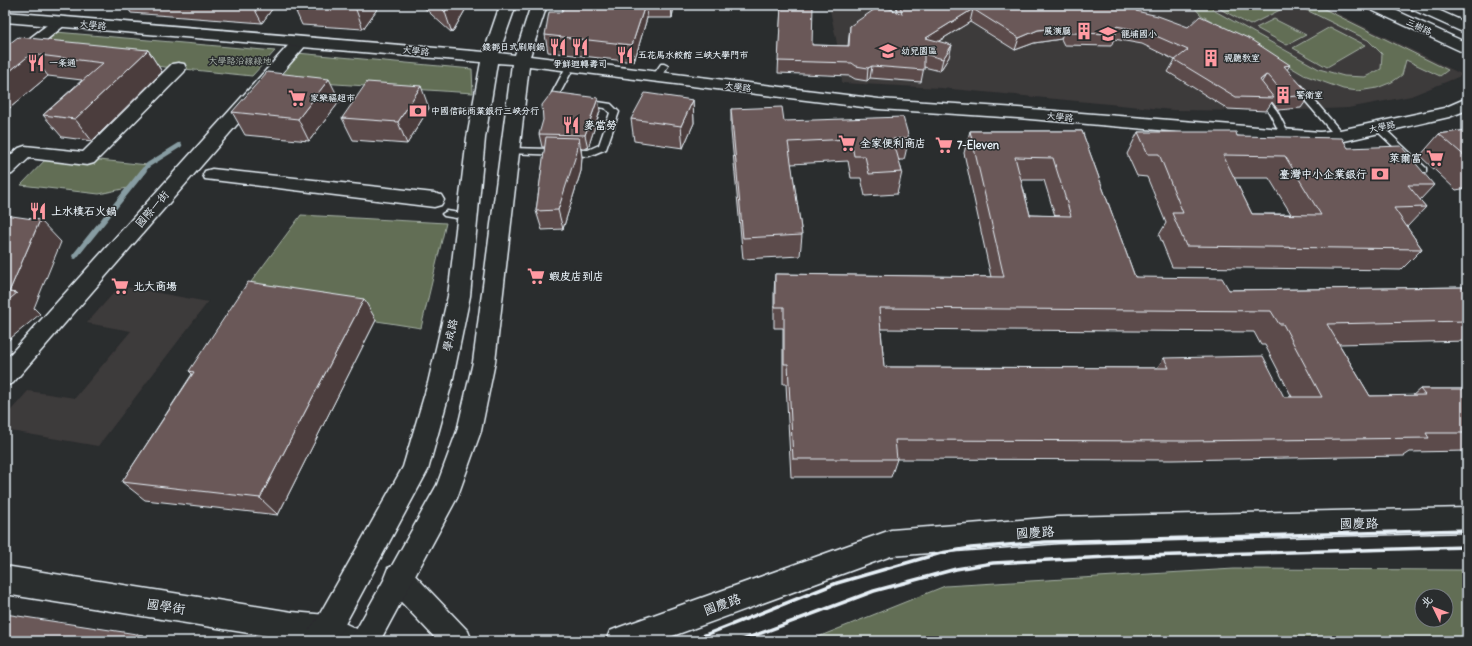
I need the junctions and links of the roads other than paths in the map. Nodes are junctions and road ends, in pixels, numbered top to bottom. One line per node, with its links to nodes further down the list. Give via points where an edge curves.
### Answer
1 (508, 5): 10 (street, 學成路)
2 (539, 5): 11 (street)
3 (1372, 5): 9 (street, 三樹路)
4 (1414, 5): 7 (street, 三樹路)
5 (5, 17): 6 (street, 大學路)
6 (60, 22): 8 (street, 大學路); 12 (street)
7 (1467, 29)
8 (300, 42): 10 (street, 大學路); 26 (street, 國際一街)
9 (1467, 49)
10 (490, 58): 11 (street, 大學路); 30 (street, 學成路, via 476,138 459,296 440,383 415,470)
11 (521, 60): 13 (street, 大學路); 21 (street)
12 (5, 65)
13 (570, 67): 19 (street, 大學路, via 660,71 879,104); 21 (lane, via 556,93 560,99 608,106 616,112 602,147 589,153)
14 (178, 68): 22 (street, via 87,159 25,152)
15 (1299, 88): 20 (lane)
16 (1258, 92): 19 (lane, via 1273,111)
17 (1467, 103): 18 (street, 大學路, via 1449,112)
18 (1379, 128): 20 (street, 大學路); 23 (lane)
19 (1285, 135): 20 (street, 大學路, via 1320,138)
20 (1340, 136)
21 (510, 151): 28 (street, via 484,362 468,432 448,490)
22 (5, 170)
23 (1423, 170)
24 (212, 175): 25 (street)
25 (434, 200)
26 (5, 376)
27 (1467, 520): 33 (street, 國慶路, via 1058,530 892,543)
28 (398, 578): 31 (street); 32 (street)
29 (5, 580): 30 (street, 國學街, via 292,626)
30 (332, 637)
31 (364, 641)
32 (458, 641)
33 (620, 641)

